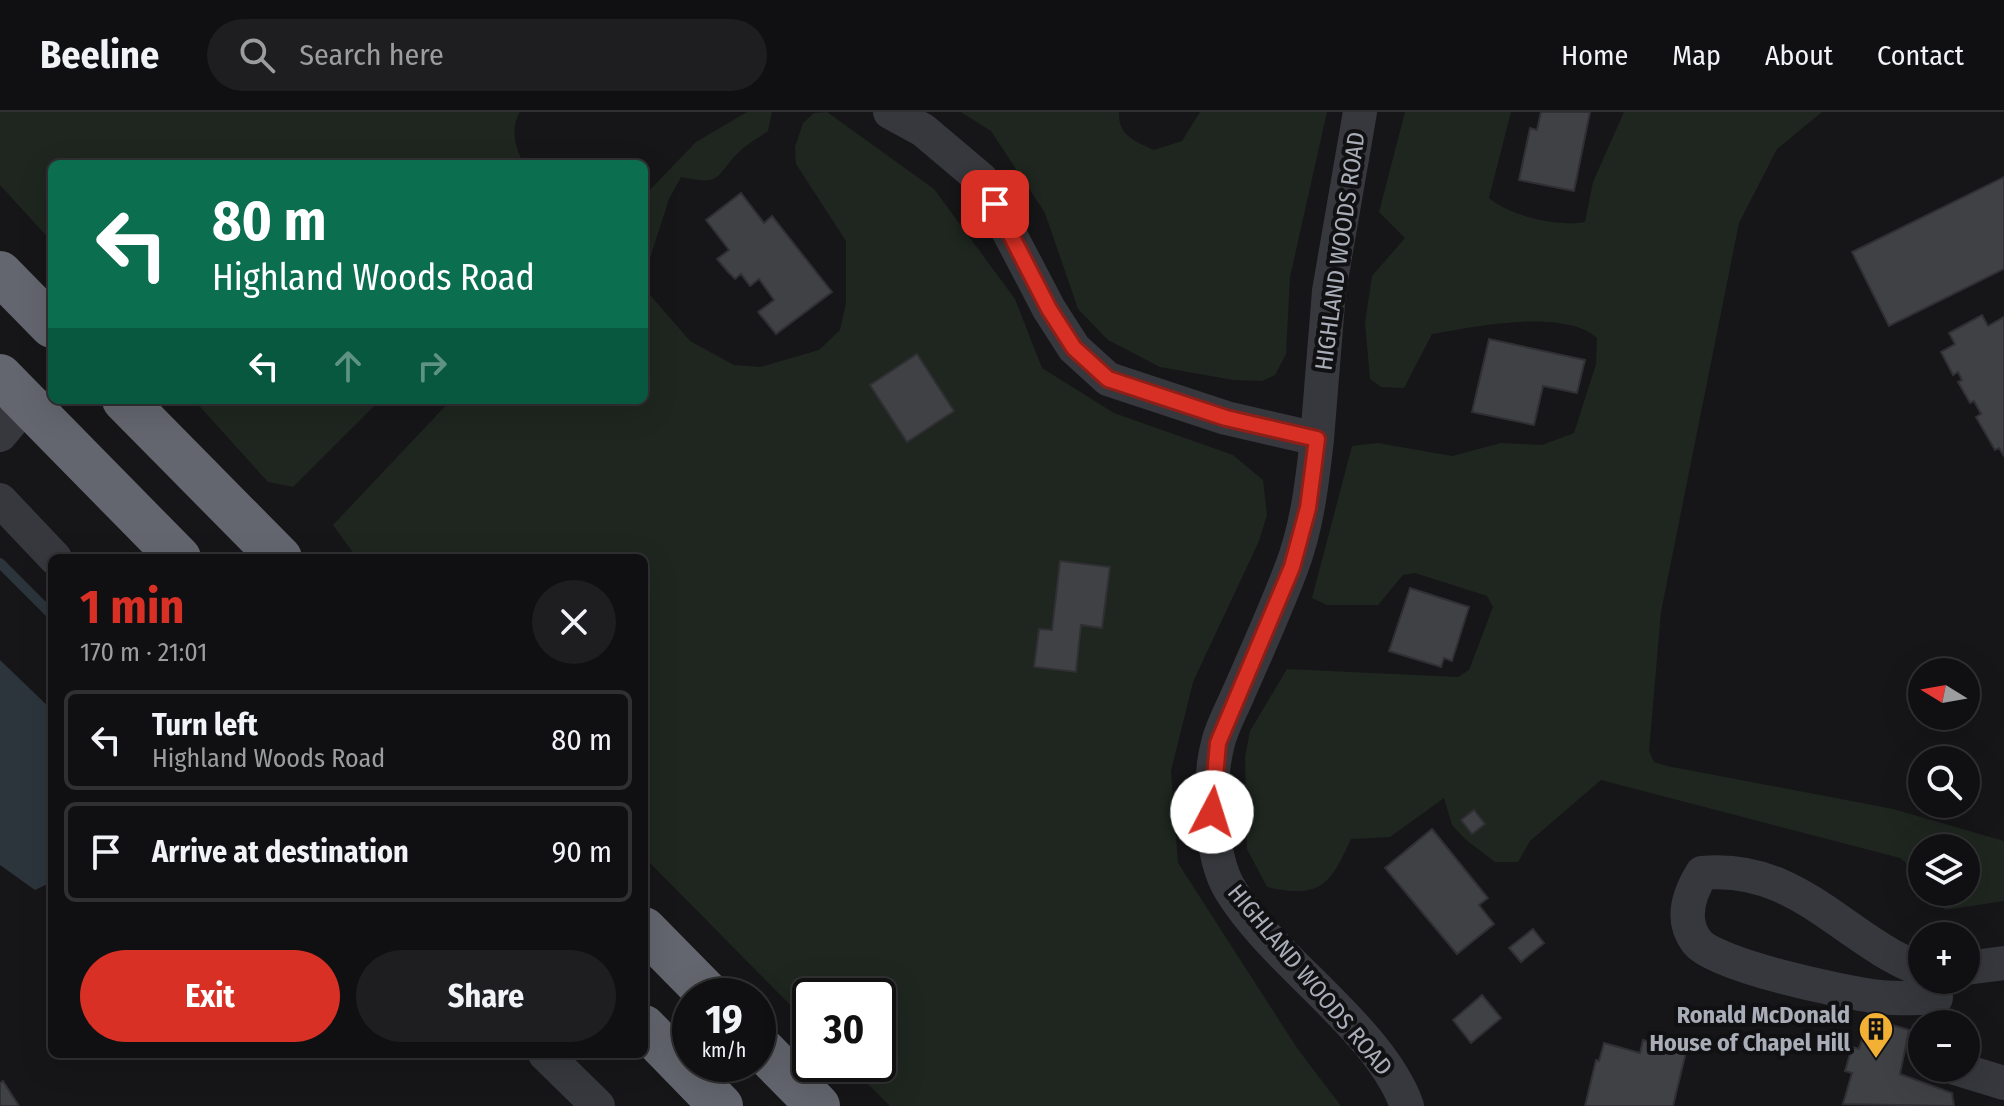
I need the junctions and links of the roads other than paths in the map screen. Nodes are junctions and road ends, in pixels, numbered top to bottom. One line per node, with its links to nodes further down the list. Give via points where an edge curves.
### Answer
1 (890, 112): 7 (street, via 923,130 981,179 1049,309 1074,348 1108,379 1226,418)
2 (1360, 112): 7 (street, HIGHLAND WOODS ROAD, via 1329,291)
3 (0, 273): 4 (highway)
4 (48, 322)
5 (128, 404): 11 (highway)
6 (9, 405): 10 (highway)
7 (1317, 439): 25 (street, HIGHLAND WOODS ROAD, via 1308,508 1292,567 1218,743 1212,812 1217,854 1230,890 1271,942 1353,1027 1400,1088)
8 (0, 500): 9 (street)
9 (51, 554)
10 (175, 554)
11 (276, 554)
12 (648, 933): 15 (highway)
13 (2004, 963): 14 (street)
14 (1980, 966)
15 (692, 978)
16 (1934, 993): 16 (street, via 1879,997 1738,965 1698,944 1688,923 1688,904 1702,873 1727,871 1782,884)
17 (648, 1031): 23 (highway)
18 (549, 1058): 22 (street)
19 (776, 1063): 24 (highway)
20 (1980, 1076): 21 (street)
21 (2004, 1083)
22 (598, 1106)
23 (721, 1106)
24 (818, 1106)
25 (1407, 1106)

